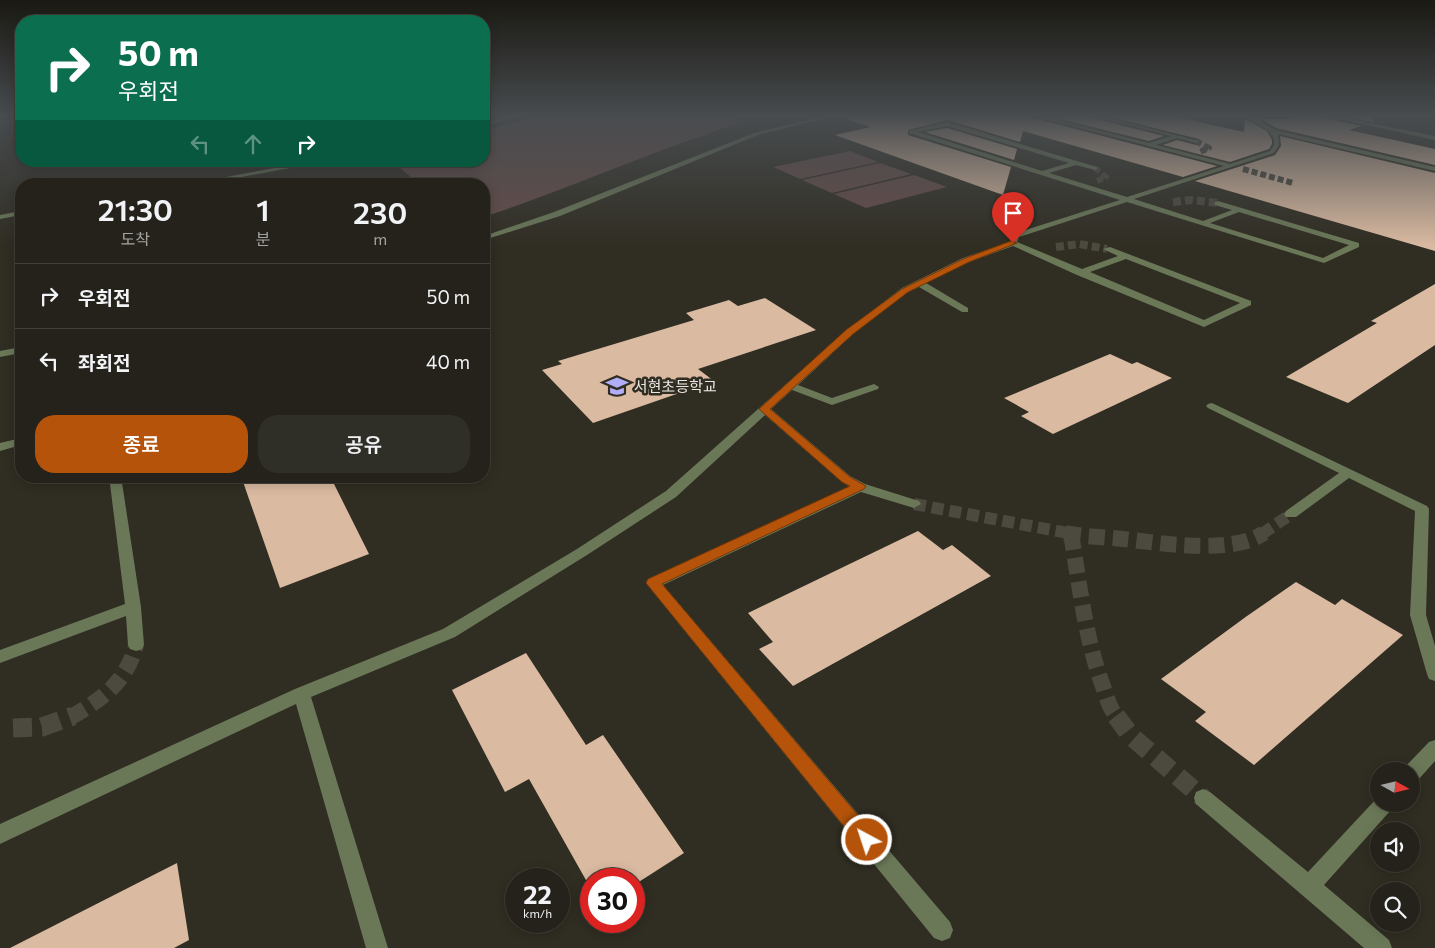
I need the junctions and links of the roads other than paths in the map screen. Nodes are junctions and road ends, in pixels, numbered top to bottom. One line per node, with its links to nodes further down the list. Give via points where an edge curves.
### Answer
1 (693, 159): 21 (street, via 557,214)
2 (998, 159): 13 (street)
3 (1067, 159): 7 (street)
4 (1207, 159): 8 (street)
5 (1248, 159): 8 (street)
6 (1393, 159): 12 (street)
7 (1076, 162): 10 (street); 13 (street)
8 (1229, 165): 11 (street); 15 (street)
9 (290, 167): 14 (street)
10 (1095, 168)
11 (1242, 169)
12 (1435, 169)
13 (1042, 173): 15 (street)
14 (226, 178)
15 (1125, 198): 20 (street); 22 (street, via 1016,236)
16 (1218, 203): 17 (street)
17 (1239, 210): 20 (street); 20 (street, via 1356,245 1324,261)
18 (15, 214): 19 (street)
19 (0, 217)
20 (1203, 223)
21 (490, 236)
22 (1013, 243): 25 (street); 26 (street, via 966,260)
23 (1107, 249): 24 (street)
24 (1126, 256): 25 (street); 25 (street, via 1248,303 1204,324)
25 (1080, 273)
26 (919, 283): 27 (street); 30 (street, via 877,310)
27 (965, 310)
28 (15, 351): 29 (street)
29 (0, 354)
30 (790, 386): 31 (street, via 832,402); 33 (street)
31 (874, 387)
32 (1212, 406): 36 (street)
33 (764, 409): 38 (street, via 846,479); 45 (street, via 671,494 574,557 449,633)
34 (15, 444): 35 (street)
35 (0, 448)
36 (1348, 473): 40 (street); 44 (street, via 1422,509 1418,615)
37 (116, 483): 41 (street)
38 (860, 486): 39 (street); 52 (street, via 653,583)
39 (914, 504)
40 (1291, 514)
41 (133, 607): 42 (street); 43 (street)
42 (136, 645)
43 (0, 657)
44 (1435, 674)
45 (301, 694): 50 (street); 53 (street)
46 (1435, 748): 47 (street)
47 (1420, 764)
48 (1204, 798): 51 (street)
49 (1377, 812): 51 (street)
50 (0, 834)
51 (1309, 886): 54 (street)
52 (942, 930)
53 (377, 948)
54 (1381, 948)

